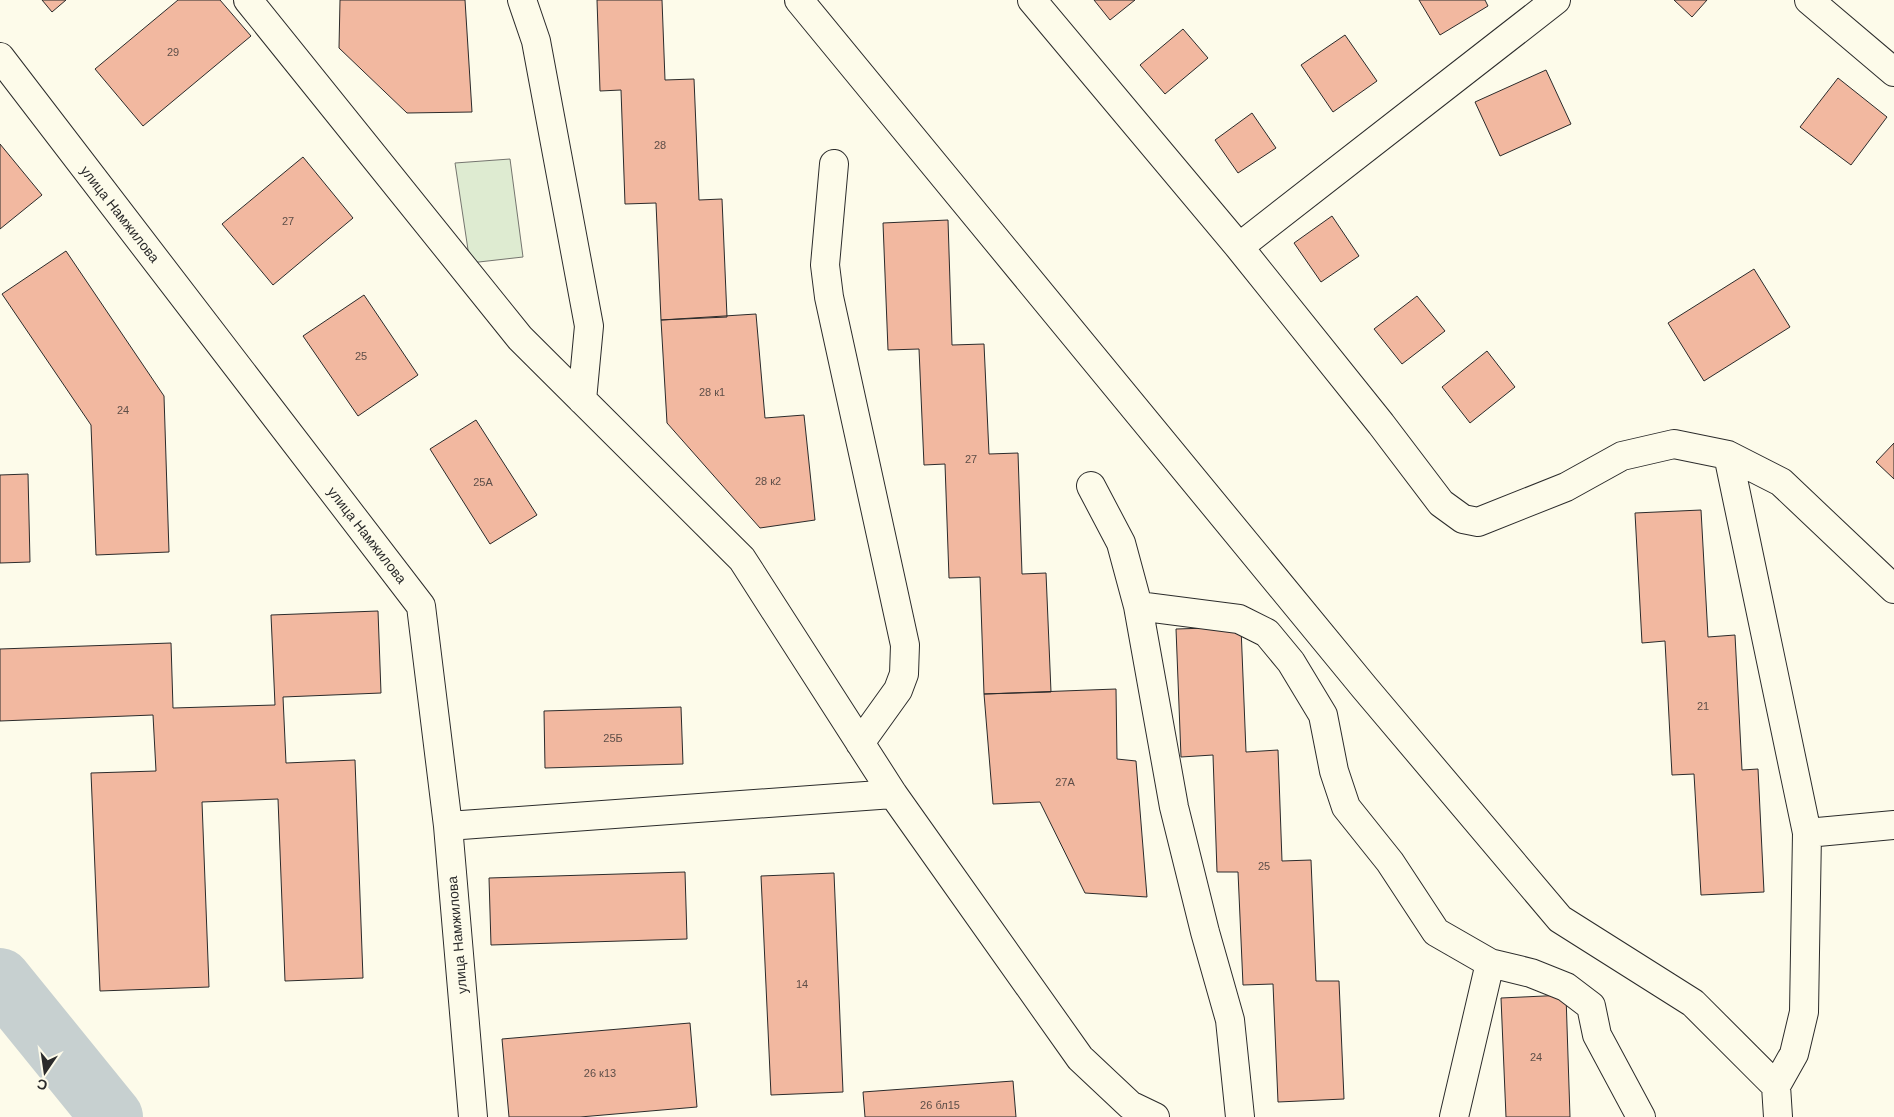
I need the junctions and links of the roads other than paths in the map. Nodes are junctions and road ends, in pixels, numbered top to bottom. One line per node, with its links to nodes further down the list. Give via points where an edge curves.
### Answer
1 (248, 0): 11 (street, via 520,338)
2 (522, 0): 11 (street, via 536,41 589,326)
3 (799, 0): 22 (street, via 1364,687 1560,919 1692,1003)
4 (1032, 0): 10 (street)
5 (1556, 0): 10 (street)
6 (1809, 0): 8 (street)
7 (0, 57): 19 (street, улица Намжилова, via 421,606)
8 (1894, 72)
9 (834, 164): 16 (street, via 824,265 905,646 904,674 898,690)
10 (1239, 247): 12 (street, via 1441,503 1463,519 1478,522 1566,487 1622,456 1674,444)
11 (582, 400): 16 (street, via 742,559)
12 (1728, 455): 14 (street, via 1781,482); 20 (street)
13 (1091, 486): 15 (street, via 1121,543)
14 (1894, 588)
15 (1138, 606): 21 (street, via 1239,619 1267,633 1291,662 1323,715 1334,772 1346,807 1390,862 1436,932); 25 (street, via 1174,807 1230,1020)
16 (860, 743): 17 (street)
17 (893, 794): 19 (street); 24 (street, via 1080,1058 1130,1105)
18 (1894, 825): 20 (street)
19 (448, 826): 23 (street, улица Намжилова)
20 (1807, 833): 22 (street, via 1804,1012 1794,1054)
21 (1490, 963): 26 (street); 27 (street, via 1531,973 1566,987 1591,1006 1597,1035)
22 (1776, 1086): 28 (street)
23 (473, 1117)
24 (1155, 1117)
25 (1240, 1117)
26 (1454, 1117)
27 (1641, 1117)
28 (1778, 1117)

